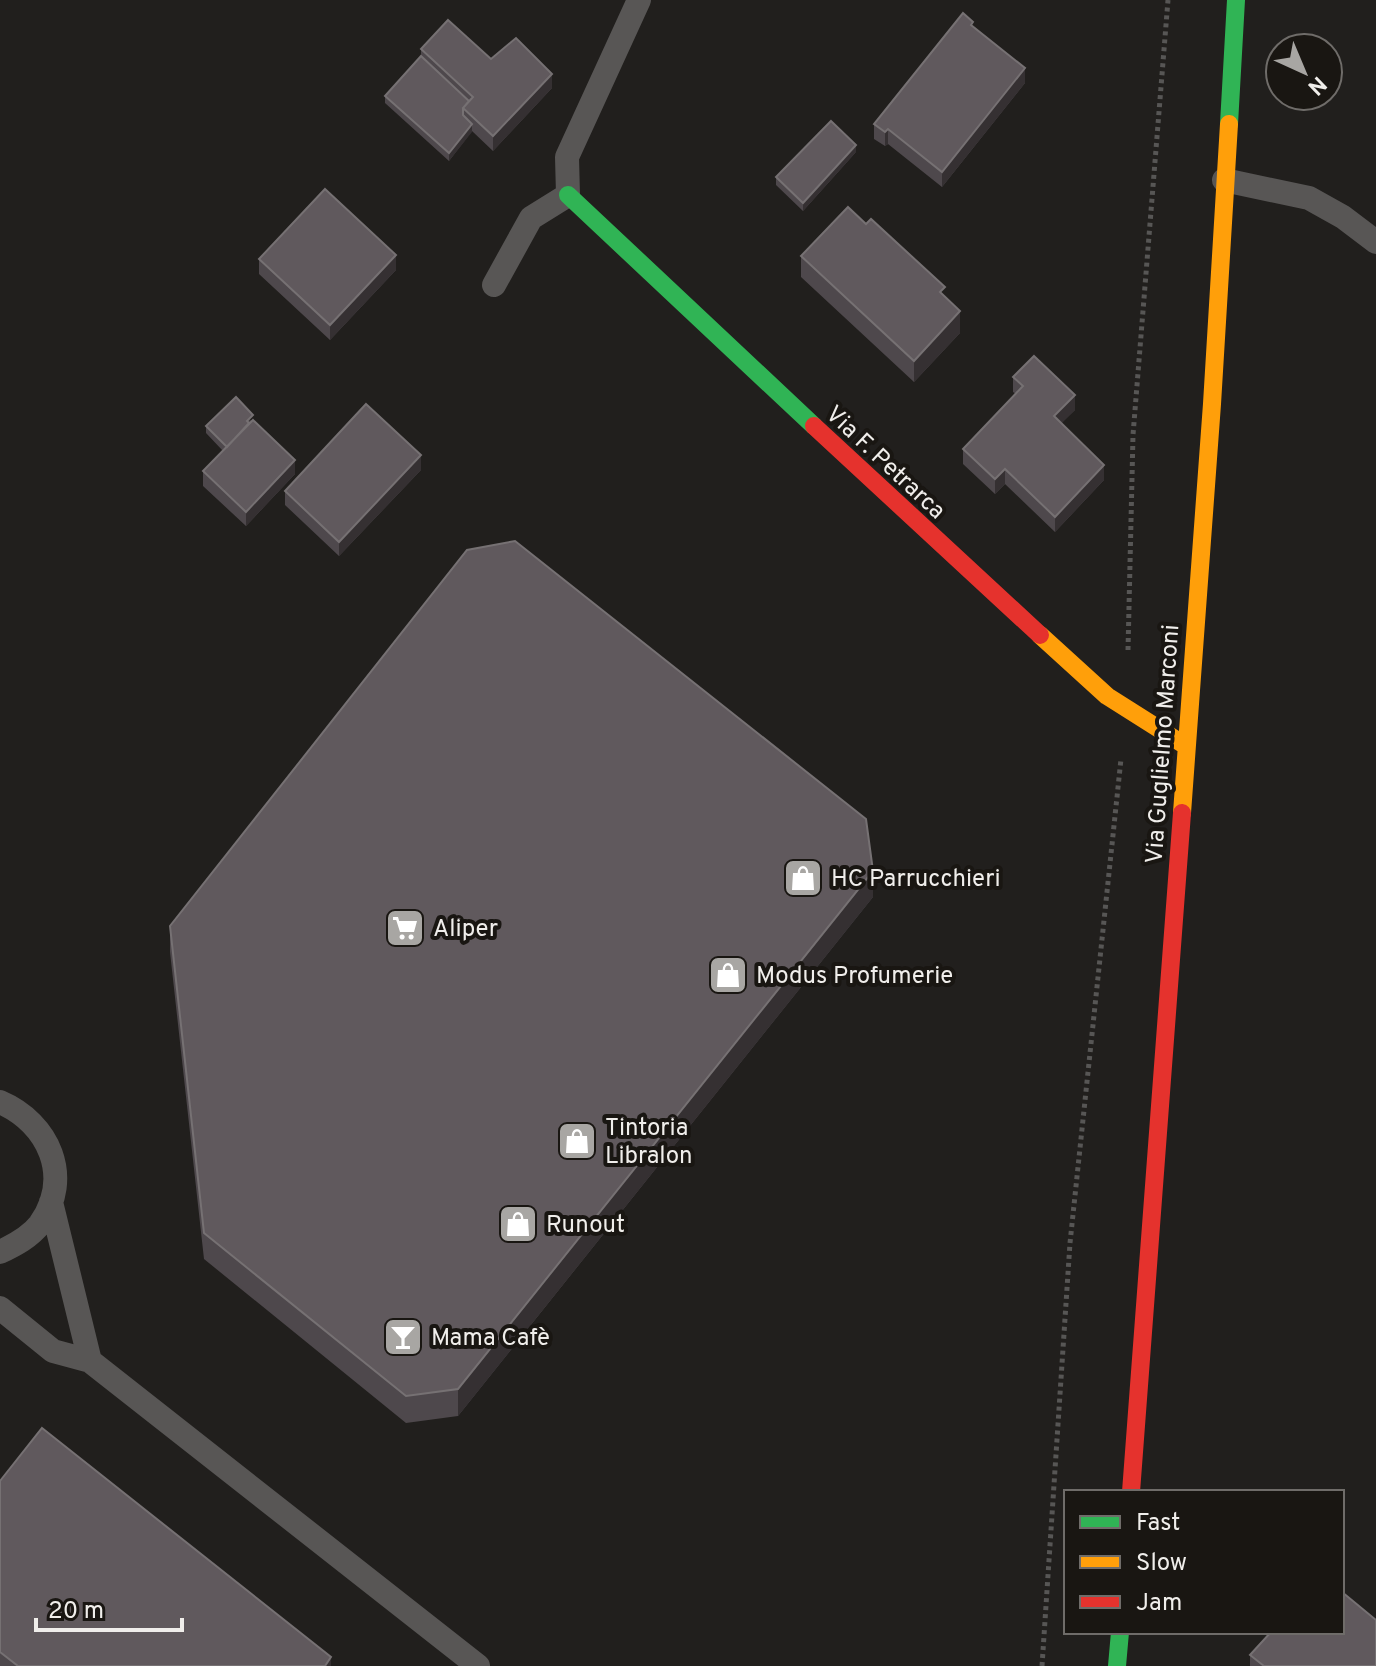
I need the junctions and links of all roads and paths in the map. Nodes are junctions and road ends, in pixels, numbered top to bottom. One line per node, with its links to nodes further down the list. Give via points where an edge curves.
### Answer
1 (639, 0): 5 (lane, via 567,157)
2 (1168, 0): 8 (path, via 1133,435)
3 (1236, 0): 4 (street, Via Guglielmo Marconi)
4 (1224, 180): 6 (lane, via 1309,198); 9 (street, Via Guglielmo Marconi)
5 (568, 195): 7 (lane, via 531,218); 8 (street, Via F. Petrarca, via 896,504)
6 (1376, 242)
7 (494, 285)
8 (1126, 708): 9 (street, Via F. Petrarca); 18 (path, via 1070,1243)
9 (1186, 746): 15 (street, Via Guglielmo Marconi)
10 (0, 1102): 11 (lane, via 41,1131 52,1153)
11 (51, 1202): 12 (lane, via 22,1241); 14 (lane)
12 (0, 1252)
13 (0, 1308): 14 (lane, via 53,1351)
14 (90, 1361): 17 (lane)
15 (1131, 1490)
16 (1120, 1634): 19 (street)
17 (478, 1666)
18 (1042, 1666)
19 (1117, 1666)

